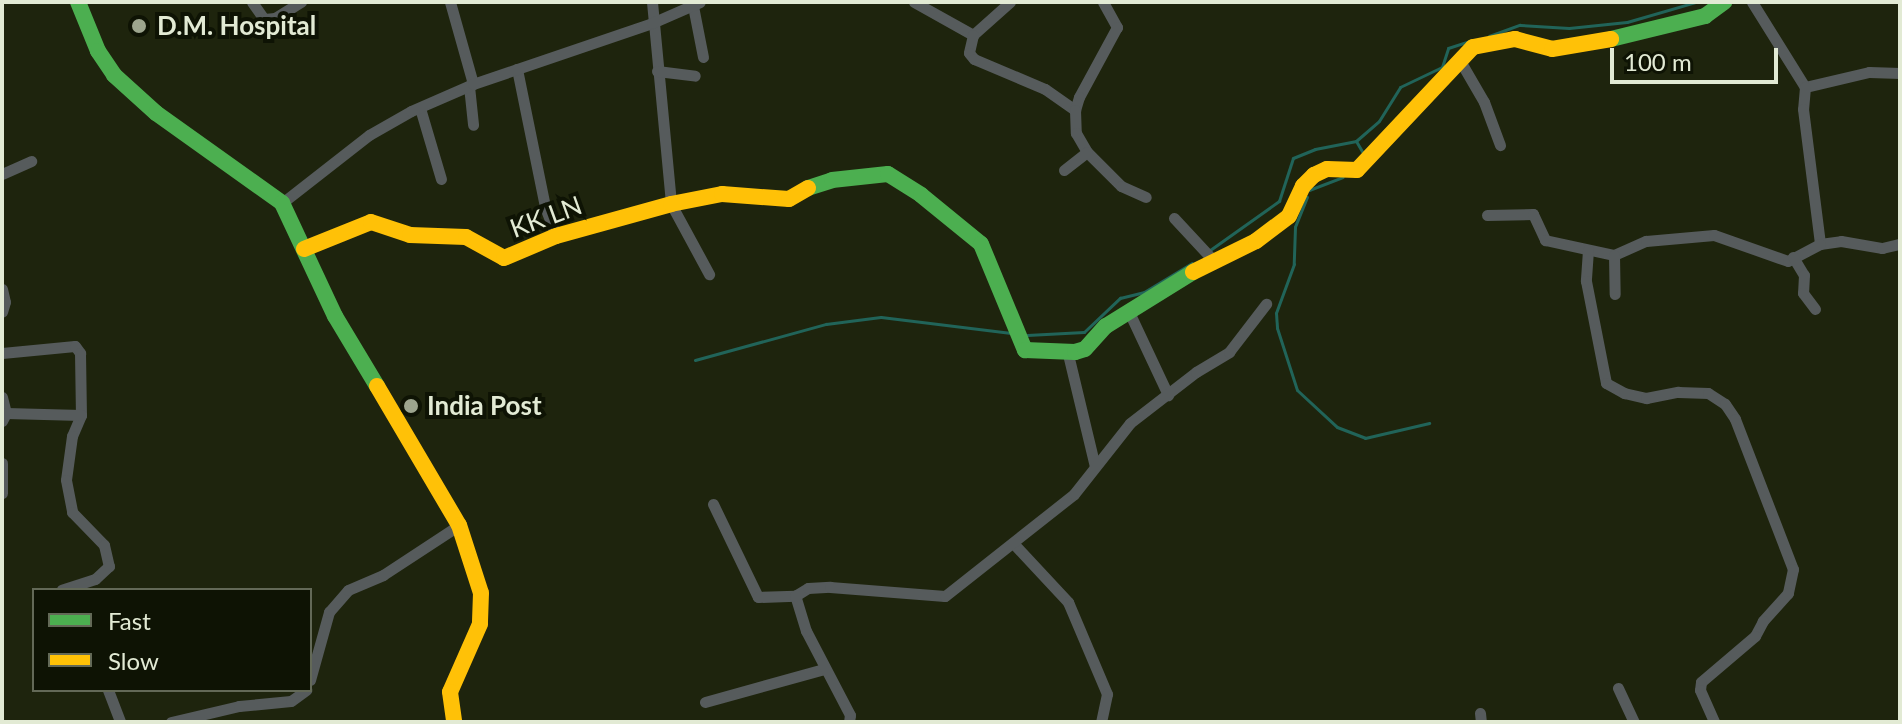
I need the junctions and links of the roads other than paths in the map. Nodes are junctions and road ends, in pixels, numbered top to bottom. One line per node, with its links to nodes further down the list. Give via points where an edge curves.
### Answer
1 (78, 2): 32 (street, via 114,75 156,113)
2 (252, 2): 3 (street, via 264,19)
3 (301, 2)
4 (450, 2): 20 (street)
5 (652, 2): 12 (street)
6 (914, 2): 13 (street)
7 (1010, 2): 13 (street)
8 (1103, 2): 23 (street, via 1117,27)
9 (1724, 2): 15 (street, via 1705,16 1653,31 1552,49 1515,39 1473,47)
10 (1752, 2): 21 (street)
11 (696, 4): 12 (street); 14 (street)
12 (652, 23): 16 (street); 17 (street)
13 (973, 35): 23 (street, via 969,53 974,59 1045,89)
14 (703, 57)
15 (1459, 59): 25 (street, via 1484,102); 43 (street, via 1357,170 1327,169 1314,175 1289,216 1256,241)
16 (517, 69): 20 (street); 36 (street, via 545,207)
17 (657, 71): 19 (street); 33 (street)
18 (1900, 73): 21 (street, via 1869,72)
19 (695, 76)
20 (471, 85): 22 (street); 24 (street)
21 (1805, 87): 37 (street, via 1803,109)
22 (420, 108): 30 (street); 32 (street, via 369,135)
23 (1075, 110): 26 (street, via 1076,133)
24 (473, 125)
25 (1500, 145)
26 (1087, 152): 28 (street); 31 (street, via 1121,186)
27 (31, 161): 29 (street)
28 (1064, 170)
29 (2, 174)
30 (441, 179)
31 (1146, 197)
32 (282, 203): 39 (street)
33 (671, 204): 36 (street, KK LN); 44 (street); 51 (street, KK LN, via 722,194 789,199 832,180 888,174 981,244 1025,350)
34 (1487, 215): 40 (street, via 1533,214 1545,240)
35 (1174, 218): 43 (street)
36 (556, 236): 39 (street, KK LN, via 504,258 466,237 410,235 371,222)
37 (1820, 244): 38 (street); 42 (street)
38 (1900, 244)
39 (304, 249): 61 (street, via 335,316)
40 (1588, 250): 41 (street); 78 (street, via 1586,281 1606,383 1646,398 1708,393 1725,404 1793,569 1788,593 1749,644 1701,682)
41 (1614, 255): 42 (street, via 1646,241 1714,235 1788,261); 46 (street)
42 (1793, 257): 48 (street, via 1804,275 1803,293)
43 (1213, 260): 50 (street)
44 (709, 274)
45 (2, 289): 49 (street)
46 (1615, 294)
47 (1266, 304): 53 (street, via 1229,352)
48 (1815, 309)
49 (2, 312)
50 (1129, 312): 51 (street, via 1106,326 1085,349); 53 (street)
51 (1067, 350): 58 (street)
52 (2, 353): 55 (street, via 75,346 80,353)
53 (1168, 395): 58 (street, via 1130,423)
54 (2, 397): 56 (street)
55 (81, 415): 56 (street); 63 (street, via 72,436 66,480 72,512 109,557 104,574)
56 (4, 417)
57 (2, 463): 59 (street)
58 (1095, 467): 62 (street, via 1074,494)
59 (2, 493)
60 (713, 504): 64 (street, via 758,597)
61 (459, 525): 66 (street, via 383,575 348,590 329,612); 74 (street, via 481,593 480,624 450,692)
62 (1013, 543): 64 (street, via 945,596 830,587 808,588); 76 (street, via 1068,602 1107,694)
63 (76, 587)
64 (795, 596): 65 (street)
65 (824, 669): 70 (street); 75 (street)
66 (312, 673)
67 (1618, 688): 77 (street)
68 (109, 692): 72 (street)
69 (303, 692): 71 (street, via 291,701 239,706)
70 (705, 702)
71 (212, 718): 73 (street)
72 (120, 722)
73 (171, 722)
74 (454, 722)
75 (849, 722)
76 (1101, 722)
77 (1634, 722)
78 (1714, 722)

